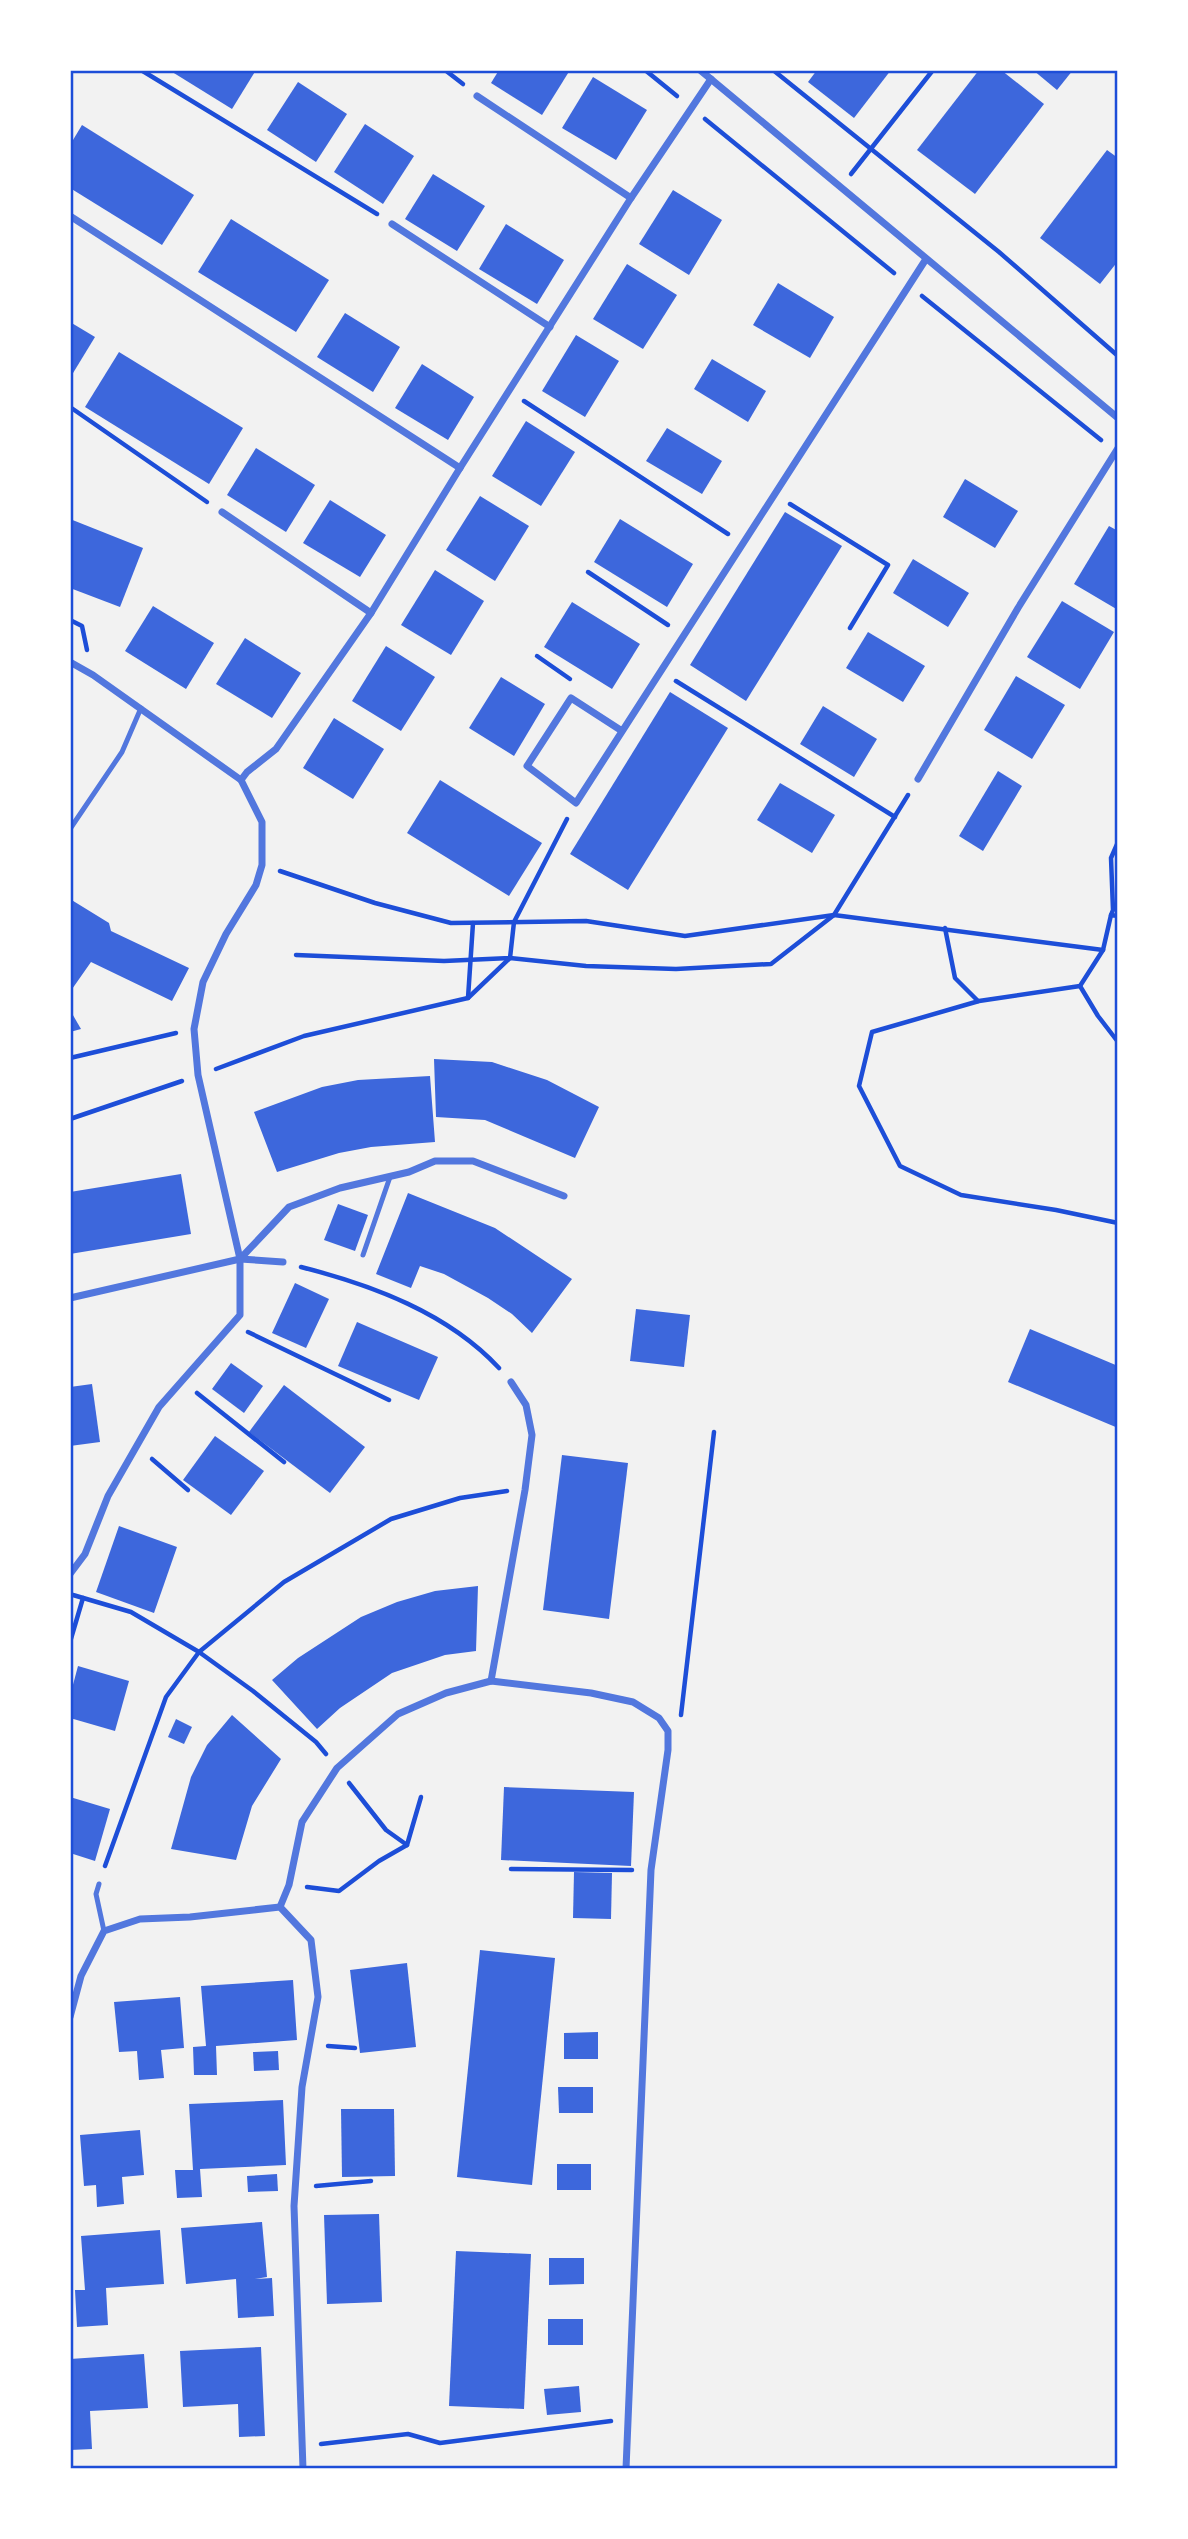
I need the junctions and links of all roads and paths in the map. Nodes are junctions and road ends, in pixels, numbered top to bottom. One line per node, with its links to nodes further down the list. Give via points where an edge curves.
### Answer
1 (141, 70): 13 (path)
2 (645, 70): 8 (path)
3 (701, 70): 6 (street)
4 (773, 70): 9 (path)
5 (933, 70): 9 (path)
6 (711, 79): 8 (street); 10 (street)
7 (477, 96): 11 (street)
8 (691, 108): 11 (street)
9 (872, 148): 10 (path); 16 (path)
10 (841, 187): 14 (street)
11 (631, 198): 15 (street)
12 (70, 216): 21 (street)
13 (392, 224): 15 (street)
14 (926, 259): 19 (street); 22 (street)
15 (550, 327): 17 (street)
16 (1118, 356)
17 (509, 391): 21 (street); 24 (path)
18 (70, 407): 23 (path)
19 (1118, 418)
20 (1118, 448): 35 (street)
21 (460, 468): 26 (street)
22 (774, 495): 24 (street); 27 (path, via 888,565)
23 (222, 512): 26 (street)
24 (743, 544): 28 (street)
25 (588, 572): 28 (path)
26 (371, 613): 36 (street, via 276,749)
27 (849, 628)
28 (684, 635): 31 (street)
29 (537, 656): 32 (path, via 576,684)
30 (70, 662): 33 (street)
31 (660, 672): 34 (street); 38 (path)
32 (571, 698): 34 (street); 37 (street, via 527,766)
33 (141, 708): 36 (street); 39 (lane, via 122,751)
34 (622, 731): 37 (street)
35 (918, 779): 38 (path)
36 (241, 780): 41 (street, via 262,822)
37 (576, 803): 45 (path)
38 (895, 817): 42 (path)
39 (70, 829)
40 (1118, 842): 43 (path, via 1111,858)
41 (262, 865): 46 (path, via 375,903 451,923); 55 (street, via 256,886 203,982)
42 (834, 915): 45 (path, via 685,936 586,922); 47 (path); 50 (path, via 771,964 676,969)
43 (1111, 915): 44 (path); 48 (path)
44 (1118, 916)
45 (514, 922): 46 (path); 50 (path)
46 (473, 923): 51 (path)
47 (945, 928): 48 (path); 54 (path, via 955,978)
48 (1103, 950): 52 (path)
49 (296, 955): 51 (path)
50 (510, 958): 51 (path); 53 (path)
51 (472, 959): 53 (path)
52 (1080, 986): 54 (path); 56 (path)
53 (468, 998): 58 (path, via 304,1036)
54 (979, 1001): 62 (path, via 872,1032 859,1086 900,1166 961,1195)
55 (194, 1029): 57 (path); 58 (street)
56 (1118, 1042)
57 (70, 1058)
58 (198, 1075): 59 (path); 64 (street)
59 (70, 1119)
60 (390, 1177): 61 (street, via 435,1161 473,1161); 63 (lane); 64 (street, via 340,1188 289,1207)
61 (564, 1196)
62 (1118, 1223)
63 (363, 1255)
64 (240, 1259): 65 (street); 66 (street); 67 (street, via 240,1315)
65 (283, 1262): 69 (path, via 352,1280 451,1327 481,1349)
66 (70, 1298)
67 (232, 1324): 68 (street); 70 (path)
68 (183, 1382): 72 (street, via 159,1407); 73 (path)
69 (511, 1382): 75 (street, via 526,1405 532,1435)
70 (389, 1400)
71 (714, 1432): 82 (path, via 680,1728)
72 (137, 1446): 74 (path); 76 (street, via 108,1496 85,1555)
73 (284, 1462)
74 (188, 1490)
75 (525, 1490): 80 (path, via 460,1498 391,1518 284,1582); 81 (street)
76 (70, 1574)
77 (70, 1594): 78 (path)
78 (83, 1598): 79 (path); 80 (path, via 131,1612)
79 (70, 1642)
80 (199, 1652): 83 (path, via 316,1742); 88 (path, via 166,1697)
81 (491, 1681): 82 (street, via 634,1702 659,1718); 83 (street, via 446,1693 398,1714)
82 (668, 1731): 87 (street)
83 (337, 1768): 85 (path, via 386,1830); 89 (street, via 302,1822)
84 (421, 1797): 85 (path)
85 (407, 1845): 89 (path, via 339,1891)
86 (510, 1868): 87 (path)
87 (651, 1870): 97 (street)
88 (99, 1884): 91 (lane, via 96,1894)
89 (289, 1885): 90 (street)
90 (280, 1907): 91 (street, via 140,1919); 93 (street, via 311,1940 318,1997)
91 (104, 1931): 92 (street, via 81,1976)
92 (70, 2017)
93 (310, 2044): 94 (path); 96 (street)
94 (355, 2048)
95 (371, 2181): 96 (path)
96 (295, 2187): 98 (street)
97 (628, 2419): 98 (path, via 440,2443 408,2434); 100 (street)
98 (303, 2446): 99 (street)
99 (303, 2469)
100 (626, 2469)

